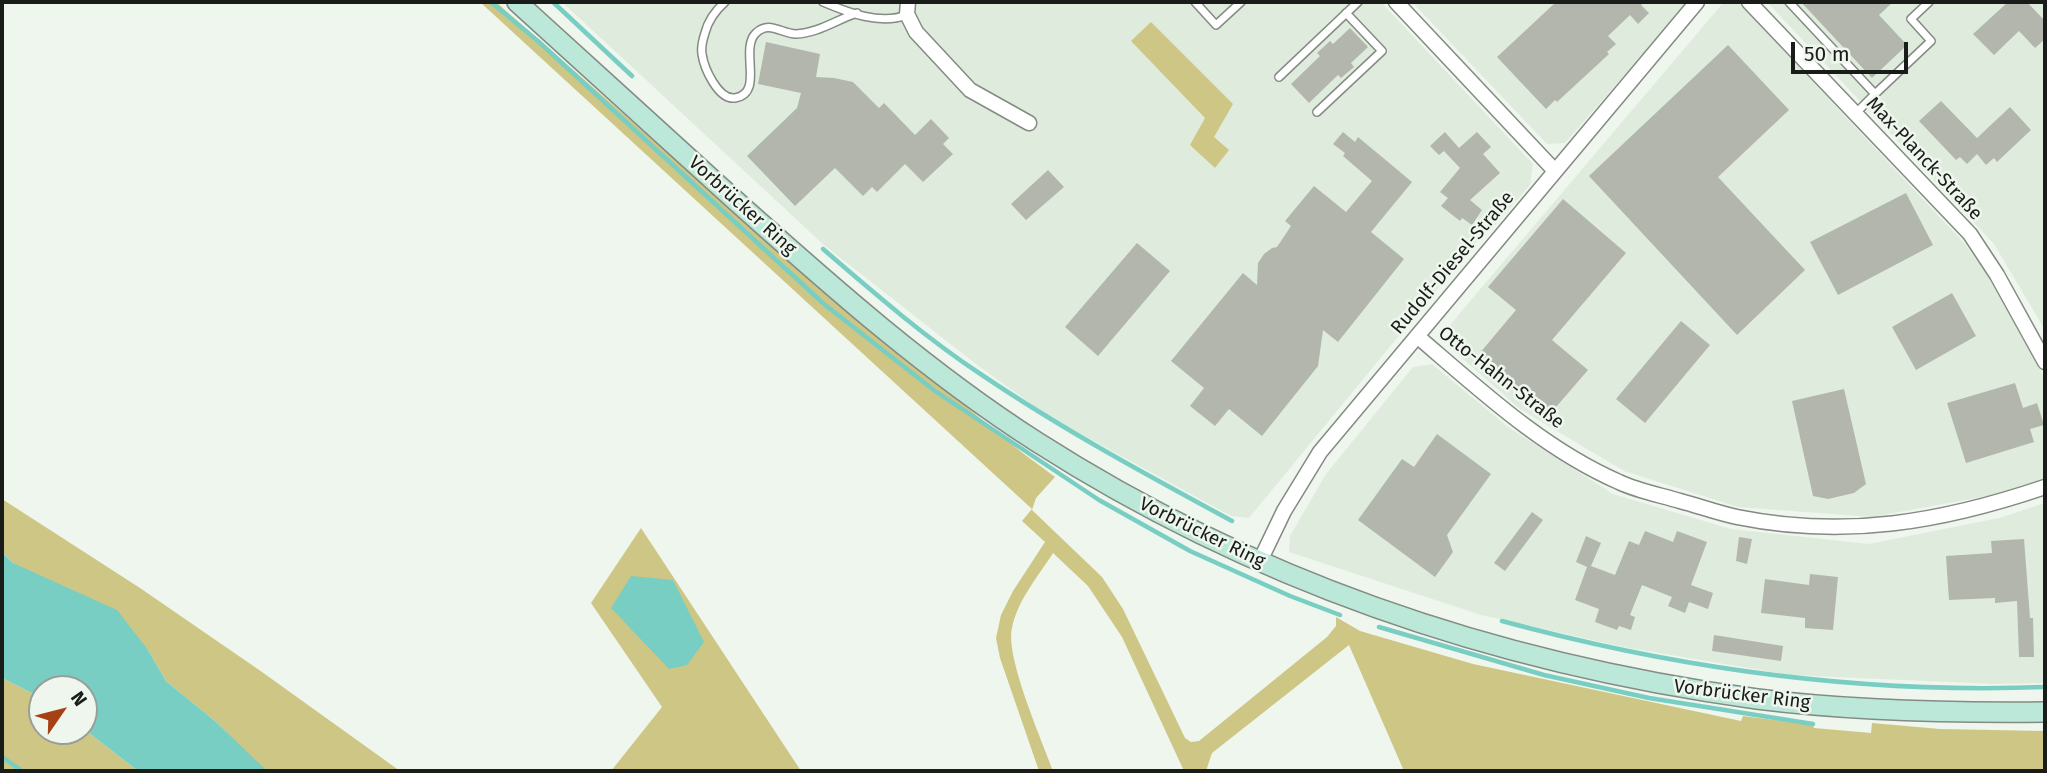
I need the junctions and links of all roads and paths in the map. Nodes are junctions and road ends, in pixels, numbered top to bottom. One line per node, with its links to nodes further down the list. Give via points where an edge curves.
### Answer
1 (517, 2): 24 (main road, Vorbrücker Ring, via 808,266 913,353 1037,442 1142,504)
2 (725, 2): 13 (lane, via 704,35 702,54 717,88 735,98 748,88 750,40 758,30 770,26 793,34 813,31)
3 (823, 2): 13 (lane)
4 (1195, 2): 5 (lane, via 1216,25)
5 (1241, 2)
6 (1358, 2): 14 (lane)
7 (1396, 2): 20 (street)
8 (1696, 2): 20 (street, Rudolf-Diesel-Straße)
9 (1749, 2): 18 (street, Max-Planck-Straße)
10 (1789, 2): 16 (lane)
11 (1929, 2): 16 (lane, via 1911,19 1931,41)
12 (907, 8): 13 (lane, via 895,19); 19 (street, via 916,32 970,90)
13 (857, 13)
14 (1346, 13): 15 (lane); 17 (lane, via 1382,51)
15 (1279, 77)
16 (1875, 94): 18 (lane)
17 (1317, 112)
18 (1855, 113): 22 (street, Max-Planck-Straße, via 1970,234)
19 (1029, 123)
20 (1555, 171): 21 (street, Rudolf-Diesel-Straße)
21 (1417, 336): 23 (street, Otto-Hahn-Straße, via 1514,418 1561,450 1620,483 1736,517 1806,527 1871,527 1940,517); 24 (street, Rudolf-Diesel-Straße, via 1315,460)
22 (2045, 362)
23 (2045, 487)
24 (1259, 563): 25 (main road, Vorbrücker Ring, via 1460,637 1647,682 1864,709)
25 (2045, 712)

